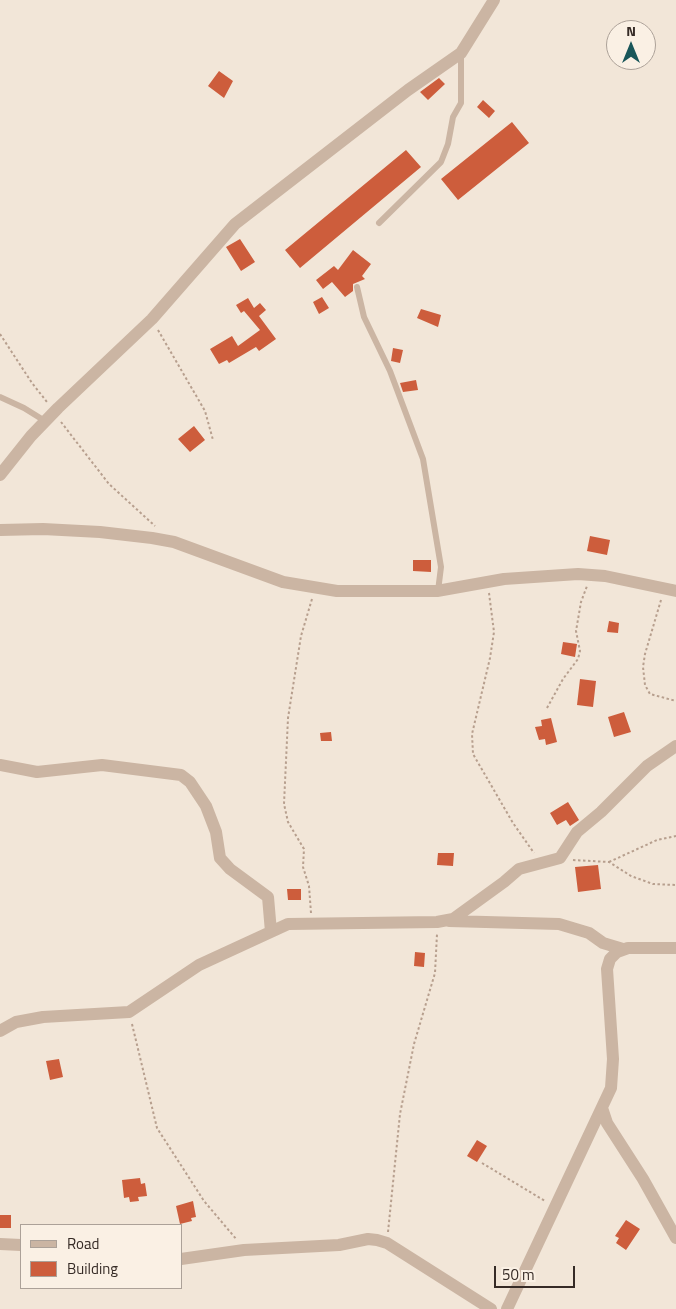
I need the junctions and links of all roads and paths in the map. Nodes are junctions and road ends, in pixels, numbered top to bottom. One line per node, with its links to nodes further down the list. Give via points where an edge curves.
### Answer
1 (494, 0): 2 (street)
2 (461, 53): 3 (lane, via 461,103 453,117 441,162); 5 (street, via 235,224)
3 (379, 223)
4 (357, 287): 17 (lane, via 364,316 390,371 423,459 441,568)
5 (152, 319): 8 (street); 10 (path, via 206,412)
6 (0, 334): 8 (path, via 32,382)
7 (0, 397): 9 (lane)
8 (57, 409): 9 (street); 13 (path, via 64,428 92,464 120,496)
9 (46, 421): 11 (street)
10 (213, 440)
11 (0, 475)
12 (0, 530): 16 (street, via 62,530 152,538 174,542 283,582)
13 (159, 530)
14 (591, 575): 15 (street, via 504,579); 18 (street); 20 (path, via 581,602 576,632 580,650 578,659)
15 (488, 584): 17 (street, via 468,584); 26 (path, via 494,632 472,734 472,754)
16 (315, 587): 17 (street, via 336,591); 29 (path, via 301,636 288,718 284,804 288,822 304,849 303,867)
17 (438, 591)
18 (670, 591): 19 (path, via 652,625 644,667 650,694)
19 (676, 701)
20 (547, 708)
21 (676, 746): 24 (street, via 647,766 577,832)
22 (0, 765): 30 (street, via 37,772 102,765 181,776 190,782 206,806 216,832 220,858 268,897)
23 (676, 836): 25 (path, via 657,840)
24 (560, 858): 25 (path); 26 (street)
25 (609, 862): 27 (path, via 631,876 653,884)
26 (542, 864): 28 (street, via 519,869 467,910)
27 (676, 885)
28 (441, 922): 29 (street); 32 (street, via 559,924 588,933 602,943); 39 (path, via 435,973 414,1044 400,1114)
29 (312, 924): 30 (street, via 288,924)
30 (271, 932): 33 (street, via 199,966)
31 (676, 948): 32 (street)
32 (623, 950): 35 (street, via 610,959 607,969 613,1059 611,1088)
33 (129, 1012): 34 (street, via 44,1017 16,1022); 42 (path, via 157,1128 204,1201)
34 (0, 1032)
35 (602, 1108): 37 (street); 38 (street, via 607,1123)
36 (482, 1163): 37 (path, via 539,1196)
37 (553, 1208): 45 (street)
38 (676, 1238)
39 (387, 1243): 42 (street, via 368,1239 339,1245); 44 (street)
40 (0, 1244): 41 (street)
41 (20, 1245)
42 (244, 1250): 43 (street)
43 (182, 1259)
44 (491, 1309)
45 (507, 1309)

